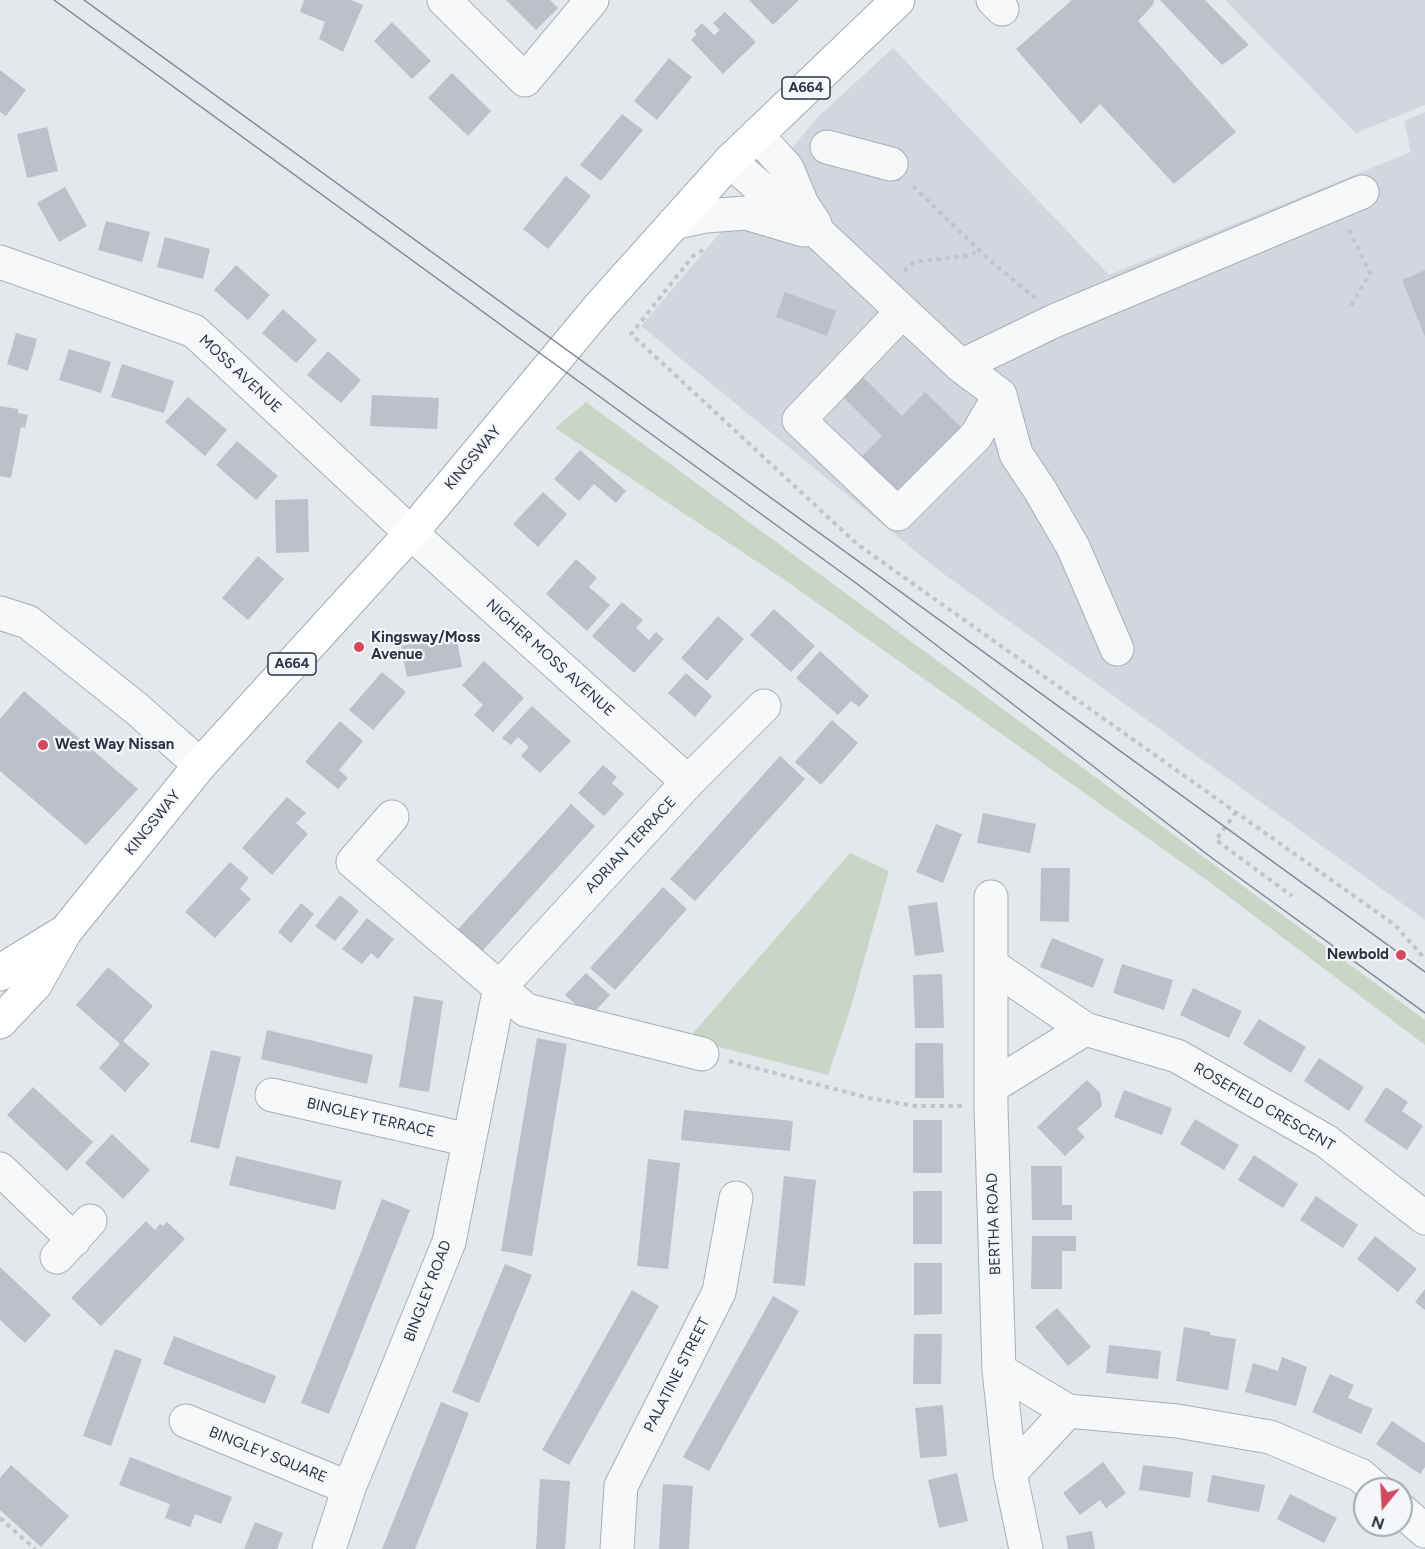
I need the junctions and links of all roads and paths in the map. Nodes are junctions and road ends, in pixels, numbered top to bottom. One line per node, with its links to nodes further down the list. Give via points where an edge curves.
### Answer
1 (444, 0): 2 (street, via 525,80)
2 (592, 0)
3 (898, 0): 4 (main road, KINGSWAY / A664)
4 (757, 135): 6 (main road, KINGSWAY / A664); 11 (street, via 787,168 802,204)
5 (827, 147): 7 (street)
6 (730, 161): 9 (main road, KINGSWAY / A664); 11 (street)
7 (891, 164): 13 (path)
8 (1362, 192): 18 (street, via 1054,321)
9 (675, 223): 11 (street, via 746,213); 20 (main road, KINGSWAY / A664, via 600,306)
10 (1338, 234): 17 (path, via 1349,230 1371,273)
11 (822, 236): 15 (street)
12 (708, 246): 26 (path, via 693,256 631,334 857,544)
13 (980, 251): 15 (path, via 914,262); 16 (path)
14 (0, 262): 20 (street, MOSS AVENUE, via 194,331)
15 (892, 302): 18 (street); 19 (street, via 799,420 898,514 976,436)
16 (1040, 302)
17 (1350, 308)
18 (961, 366): 19 (street)
19 (1000, 395): 22 (street, via 1016,453 1073,547)
20 (411, 533): 24 (main road, KINGSWAY / A664); 25 (street, NIGHER MOSS AVENUE)
21 (0, 613): 24 (street, via 28,622)
22 (1117, 649)
23 (764, 706): 25 (street, ADRIAN TERRACE)
24 (200, 765): 30 (main road, KINGSWAY / A664)
25 (688, 782): 34 (street, ADRIAN TERRACE)
26 (1236, 812): 28 (path, via 1216,840); 31 (path, via 1395,925)
27 (392, 817): 34 (street, via 353,862)
28 (1292, 896)
29 (991, 897): 32 (street, BERTHA ROAD)
30 (65, 932): 33 (main road, KINGSWAY / A664); 35 (main road, KINGSWAY / A664, via 34,985)
31 (1425, 958)
32 (991, 964): 36 (street, ROSEFIELD CRESCENT); 39 (street, BERTHA ROAD)
33 (0, 974)
34 (500, 987): 37 (street, via 526,1010); 40 (street, BINGLEY ROAD)
35 (0, 1022)
36 (1085, 1029): 39 (street); 43 (street, ROSEFIELD CRESCENT, via 1177,1056 1326,1141)
37 (702, 1054): 39 (path, via 869,1098 915,1106)
38 (272, 1095): 40 (street, BINGLEY TERRACE)
39 (991, 1097): 45 (street, BERTHA ROAD)
40 (469, 1140): 50 (street, BINGLEY ROAD, via 449,1242)
41 (0, 1169): 44 (street)
42 (736, 1198): 56 (street, PALATINE STREET, via 719,1292 621,1486)
43 (1425, 1218)
44 (74, 1240)
45 (999, 1370): 46 (street); 48 (street, BERTHA ROAD)
46 (1068, 1411): 48 (street); 49 (street, via 1177,1421 1270,1437)
47 (186, 1421): 50 (street, BINGLEY SQUARE)
48 (1010, 1473): 57 (street, BERTHA ROAD)
49 (1362, 1477)
50 (349, 1488): 55 (street, BINGLEY ROAD)
51 (0, 1518): 54 (path)
52 (1413, 1520): 53 (street)
53 (1425, 1531)
54 (35, 1549)
55 (329, 1549)
56 (617, 1549)
57 (1026, 1549)

